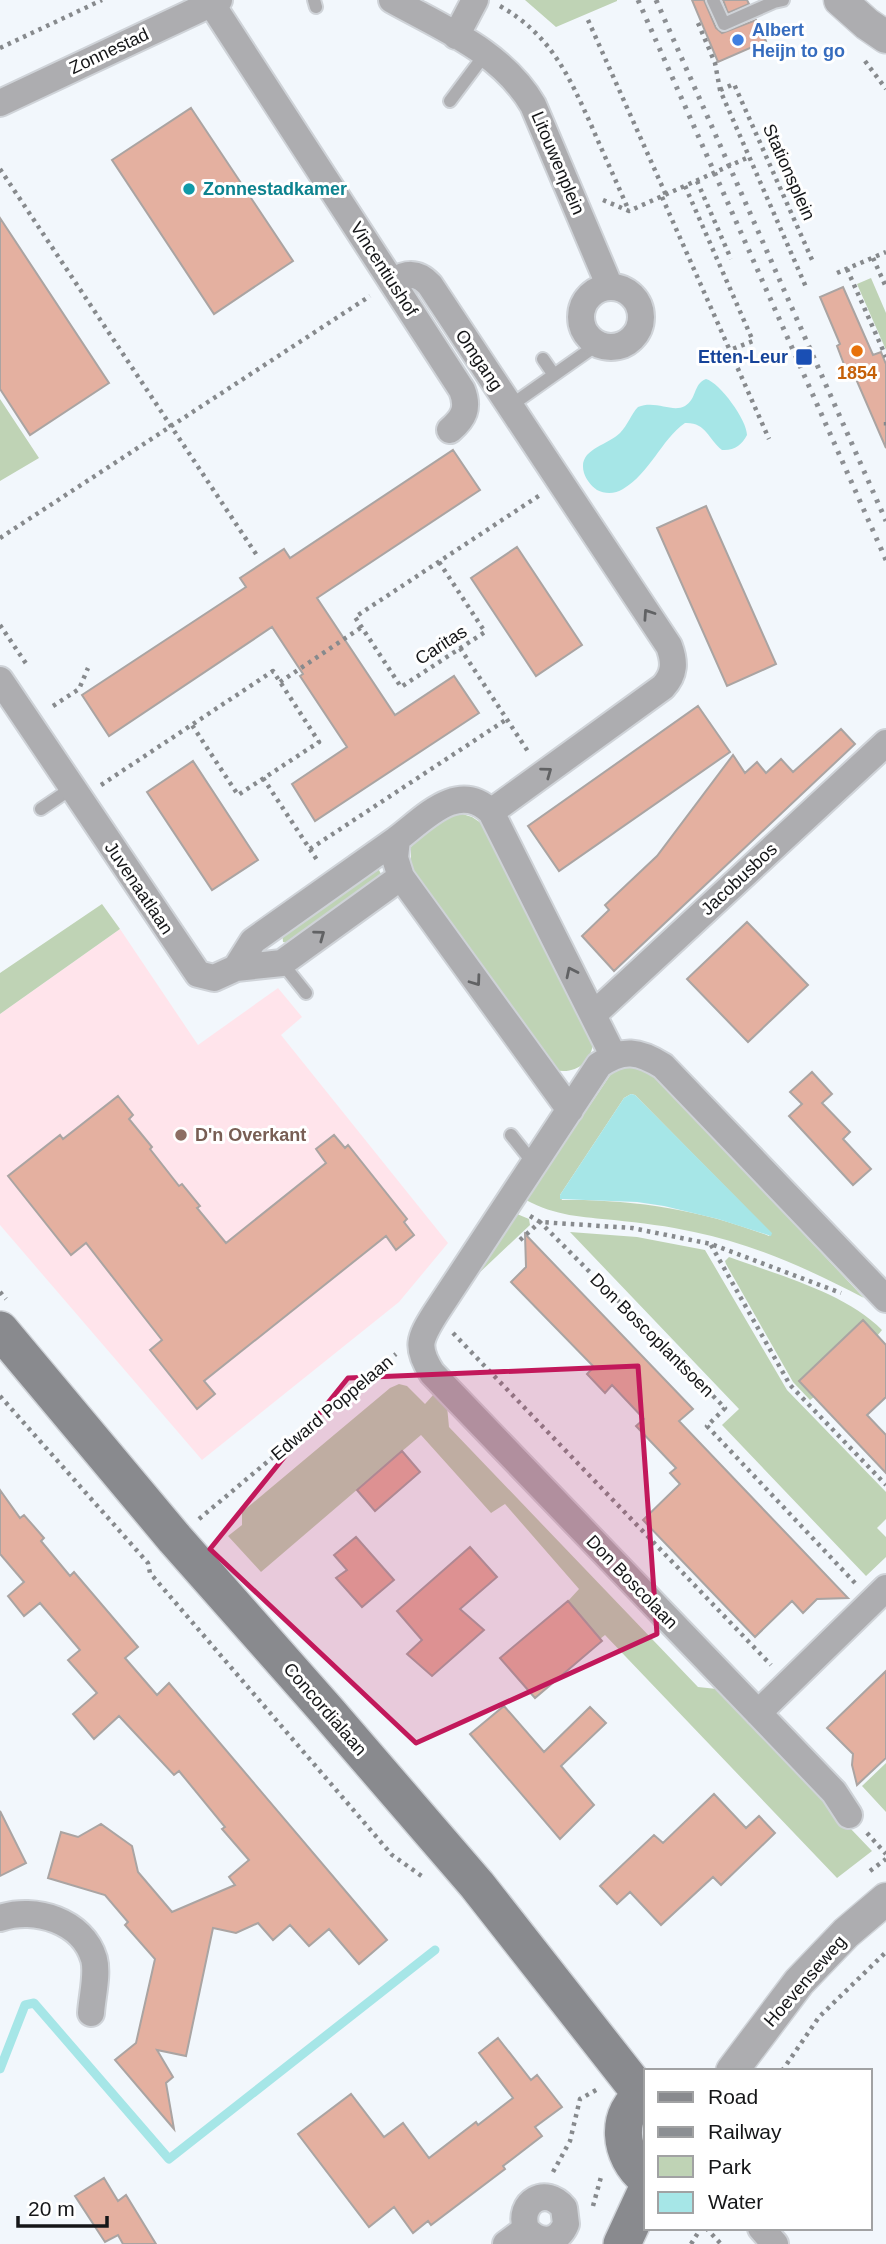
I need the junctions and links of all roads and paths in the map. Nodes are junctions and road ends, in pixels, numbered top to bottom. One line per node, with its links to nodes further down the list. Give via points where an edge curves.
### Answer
1 (102, 0): 15 (path)
2 (392, 0): 14 (street)
3 (475, 0): 14 (street)
4 (490, 0): 25 (path, via 525,22 554,52 629,211)
5 (713, 0): 11 (lane, via 724,24)
6 (744, 0): 11 (lane)
7 (841, 0): 13 (street)
8 (777, 1): 11 (lane)
9 (215, 2): 20 (street, Zonnestad); 32 (street, Vincentiushof)
10 (692, 11): 18 (path, via 715,63)
11 (749, 13)
12 (588, 20): 25 (path)
13 (876, 31): 16 (street)
14 (456, 36): 17 (street, Litouwenplein)
15 (0, 48)
16 (886, 49)
17 (486, 53): 19 (lane); 33 (street, Litouwenplein, via 512,75 533,105)
18 (720, 90): 21 (path); 29 (path, Stationsplein, via 734,84)
19 (450, 101)
20 (0, 103)
21 (749, 157): 23 (path); 34 (path)
22 (0, 169): 42 (path)
23 (696, 181): 24 (path); 28 (path)
24 (685, 186): 25 (path); 37 (path, via 754,340)
25 (664, 196): 37 (path)
26 (886, 252): 27 (path)
27 (873, 258): 30 (path); 35 (path)
28 (731, 259)
29 (813, 262)
30 (847, 269): 31 (path); 38 (path)
31 (838, 274)
32 (392, 282): 41 (street, Omgang, via 407,274 425,281); 42 (path); 43 (street, Vincentiushof, via 464,394 465,413)
33 (610, 287): 36 (street, via 599,289 583,305 583,328); 36 (street, via 632,295 639,305 639,328 622,345)
34 (806, 287)
35 (886, 287)
36 (598, 344): 40 (lane)
37 (730, 351): 44 (path)
38 (886, 357)
39 (543, 359): 40 (lane)
40 (554, 375): 41 (lane)
41 (510, 406): 45 (street, Omgang)
42 (171, 426): 46 (path); 47 (path)
43 (450, 430)
44 (769, 439)
45 (560, 482): 48 (path); 58 (street, Omgang, one-way to 45, via 663,687 674,669 669,646)
46 (0, 538)
47 (258, 557)
48 (439, 562): 49 (path, via 355,617); 50 (path, Caritas, via 485,632)
49 (362, 627): 50 (path, Caritas, via 401,687); 53 (path)
50 (460, 648): 55 (path)
51 (88, 668): 54 (path, via 79,689)
52 (0, 680): 60 (street, Juvenaatlaan)
53 (280, 682): 56 (path, via 273,671); 59 (path, via 319,741)
54 (53, 706)
55 (507, 719): 58 (path); 64 (path)
56 (192, 725): 59 (path, via 238,795); 60 (path)
57 (886, 743): 70 (street, Jacobusbos)
58 (543, 775): 62 (street, Omgang)
59 (263, 778): 64 (path)
60 (76, 793): 61 (lane); 68 (street, Juvenaatlaan, via 198,974)
61 (41, 809)
62 (491, 811): 63 (street, via 476,801 457,798); 70 (street, one-way to 62)
63 (397, 839): 65 (street); 66 (street)
64 (310, 849): 66 (path)
65 (401, 877): 67 (street, one-way to 65); 72 (street, one-way to 72)
66 (333, 884): 68 (street, via 253,941)
67 (282, 963): 68 (street); 69 (lane)
68 (225, 973)
69 (306, 993)
70 (593, 1016): 71 (street)
71 (613, 1055): 72 (street, via 600,1065); 79 (street, via 648,1056 663,1066)
72 (570, 1110): 74 (street)
73 (511, 1135): 74 (lane)
74 (534, 1164): 75 (street)
75 (510, 1200): 76 (path); 80 (street)
76 (540, 1222): 77 (path, via 632,1228); 87 (path, Don Boscoplantsoen, via 725,1408 707,1426)
77 (710, 1244): 78 (path); 84 (path, via 790,1385)
78 (848, 1296)
79 (886, 1299)
80 (435, 1314): 82 (street); 88 (path)
81 (5, 1345): 85 (main road, Concordialaan)
82 (420, 1346): 85 (path, Edward Poppelaan, via 398,1352); 89 (street, Don Boscolaan, via 432,1373)
83 (0, 1396): 86 (path)
84 (886, 1485)
85 (175, 1539): 86 (path, Edward Poppelaan); 99 (main road, Concordialaan, via 477,1885)
86 (148, 1563): 91 (path, via 150,1573 392,1855)
87 (879, 1595): 88 (street)
88 (788, 1683): 89 (street)
89 (758, 1713): 90 (street, Don Boscolaan, via 834,1792)
90 (849, 1815)
91 (430, 1882)
92 (886, 1899): 96 (street, Hoevenseweg, via 799,1982)
93 (0, 1918): 95 (street, via 34,1914 69,1925 84,1937 94,1961)
94 (886, 1952): 97 (path, Hoevenseweg, via 819,2017)
95 (92, 2013)
96 (734, 2069)
97 (783, 2069)
98 (602, 2087): 103 (path, via 580,2099 570,2141)
99 (644, 2094): 101 (main road, via 631,2108 623,2141 628,2157)
100 (602, 2173): 104 (path)
101 (644, 2176)
102 (644, 2196): 108 (main road)
103 (539, 2198): 107 (street, via 526,2208); 107 (street, via 561,2203 566,2213 564,2229 544,2241 531,2235)
104 (592, 2210)
105 (705, 2230): 109 (path)
106 (763, 2230): 110 (street)
107 (516, 2237)
108 (622, 2244)
109 (721, 2244)
110 (775, 2244)

